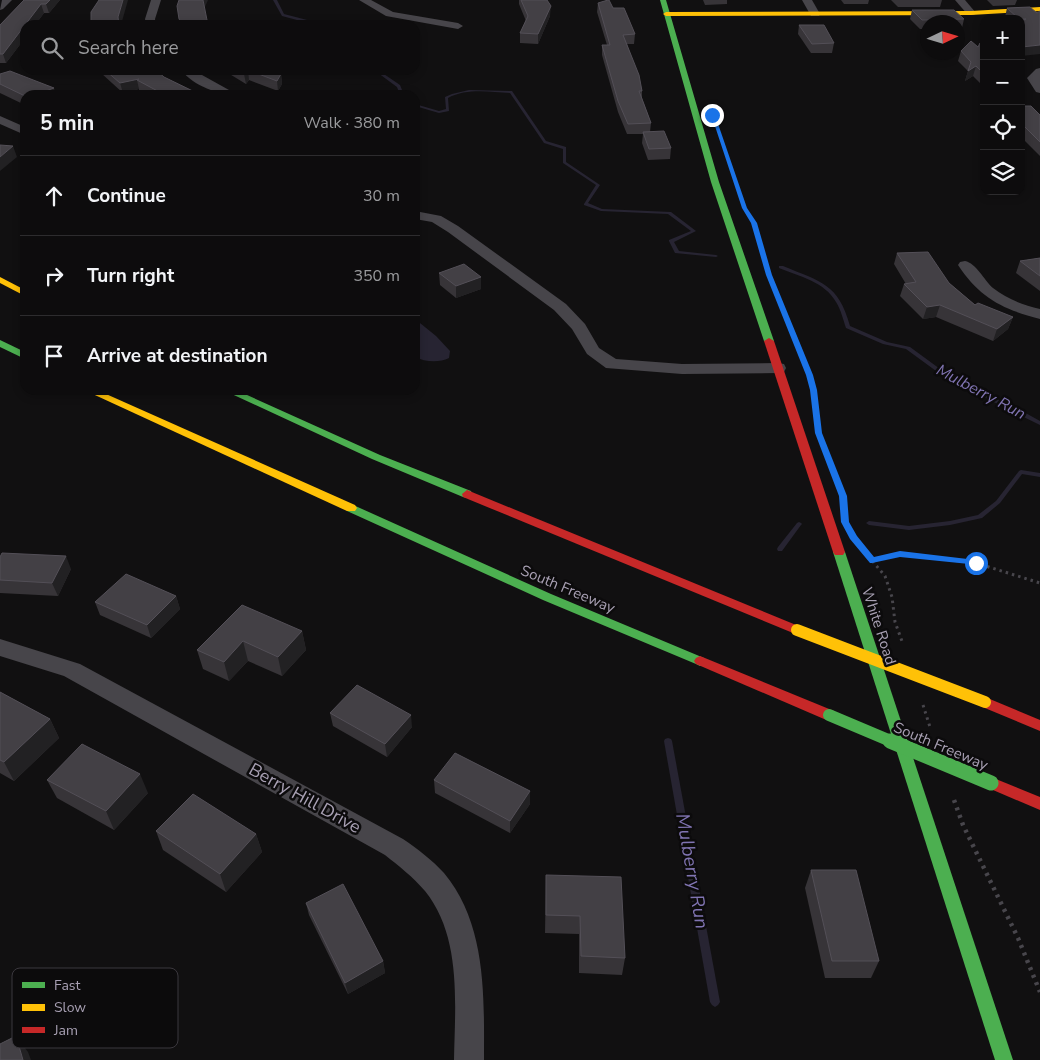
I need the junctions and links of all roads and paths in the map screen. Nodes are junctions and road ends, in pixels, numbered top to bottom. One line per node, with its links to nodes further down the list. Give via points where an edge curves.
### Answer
1 (156, 0): 10 (street)
2 (364, 0): 11 (street, via 390,14)
3 (663, 0): 7 (main road, White Road)
4 (807, 0): 8 (street)
5 (960, 0): 9 (street)
6 (1040, 9): 9 (main road)
7 (666, 14): 8 (main road); 28 (main road, White Road, via 715,182)
8 (815, 14): 9 (main road)
9 (971, 14)
10 (150, 20)
11 (458, 26)
12 (1040, 71): 15 (street, via 1033,78)
13 (193, 75): 14 (street)
14 (221, 90)
15 (1040, 90)
16 (0, 120): 17 (street)
17 (20, 129)
18 (745, 208): 20 (path, via 754,223)
19 (420, 216): 28 (street, via 436,219 453,229 560,307 579,328 593,351 612,364 682,369)
20 (764, 261)
21 (965, 265): 25 (street, via 975,281 995,298 1026,312)
22 (0, 280): 24 (main road)
23 (772, 282): 31 (path, via 809,375)
24 (20, 290)
25 (1040, 314)
26 (0, 343): 27 (main road)
27 (20, 353)
28 (778, 368): 45 (main road, White Road)
29 (99, 395): 41 (main road, South Freeway, bridge, via 547,597)
30 (239, 395): 38 (main road, bridge, via 376,457)
31 (816, 407)
32 (863, 549): 33 (path)
33 (872, 560): 34 (path, via 900,554 976,563); 36 (path, via 885,576)
34 (1040, 583)
35 (0, 647): 43 (street, Berry Hill Drive, via 72,670 394,847 418,865 439,888 454,913 463,942 469,991)
36 (904, 650)
37 (920, 696): 39 (path)
38 (1040, 726)
39 (932, 733)
40 (954, 798): 42 (path, via 963,825 1018,938)
41 (1040, 804)
42 (1040, 992)
43 (469, 1060)
44 (998, 1060): 45 (street)
45 (1004, 1060)

